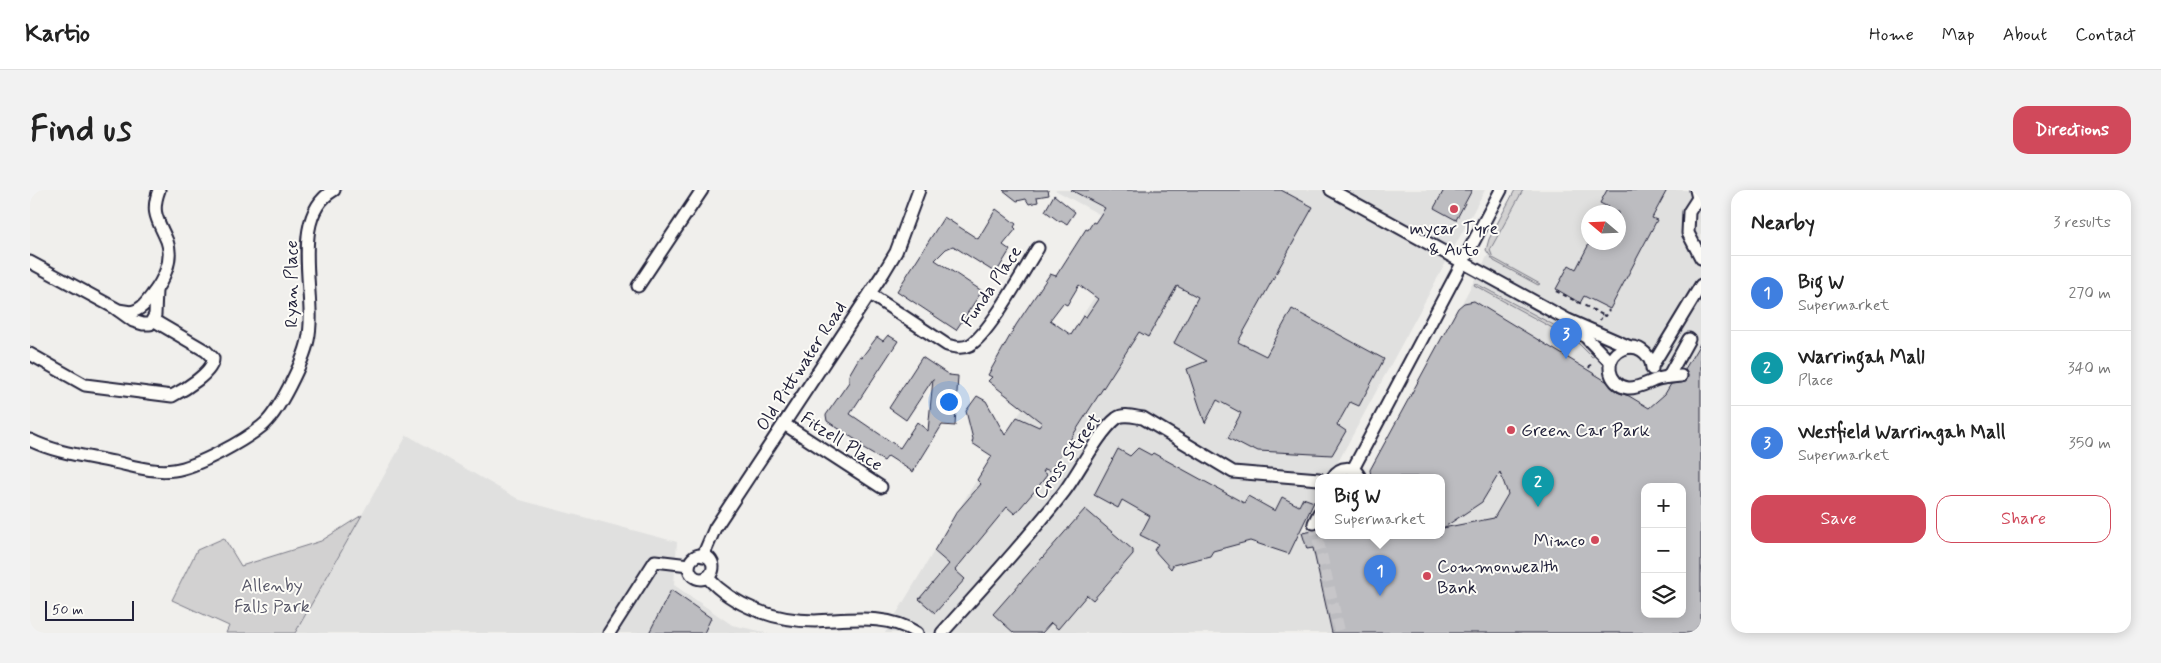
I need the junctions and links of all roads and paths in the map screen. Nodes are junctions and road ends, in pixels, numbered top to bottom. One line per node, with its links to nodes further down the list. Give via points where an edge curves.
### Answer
1 (159, 190): 14 (street, via 155,203 156,219 167,241 169,256)
2 (334, 190): 34 (street, Ryan Place, via 317,205 308,233 310,329 307,347 281,402 262,426 201,462 174,470 143,468 60,451)
3 (702, 190): 13 (street)
4 (919, 190): 16 (street, Old Pittwater Road, via 896,252)
5 (1331, 190): 10 (street)
6 (1501, 190): 10 (street)
7 (1696, 190): 9 (street, via 1698,198 1689,212 1688,233)
8 (1038, 248): 16 (street, Funda Place, via 985,331 968,346 957,348 947,345)
9 (1700, 257)
10 (1463, 261): 21 (street); 35 (street)
11 (30, 262): 17 (street)
12 (1701, 285): 28 (street)
13 (638, 286)
14 (156, 290): 17 (street, via 136,311); 20 (street)
15 (1556, 291): 19 (path)
16 (870, 294): 33 (street, Old Pittwater Road)
17 (114, 308): 20 (street, via 133,321 150,324)
18 (1609, 310): 19 (path)
19 (1603, 315): 22 (path)
20 (153, 320): 25 (street, via 213,358 212,366 206,372 172,396 86,385)
21 (1568, 320): 24 (street); 27 (street)
22 (1600, 320)
23 (1689, 339): 31 (street)
24 (1630, 347): 27 (street, via 1619,351); 28 (street, via 1643,350)
25 (30, 354)
26 (1593, 359): 29 (path)
27 (1610, 362): 32 (street, via 1614,380 1623,389)
28 (1652, 366): 32 (street)
29 (1589, 368)
30 (1681, 376): 31 (street)
31 (1668, 377): 32 (street)
32 (1644, 383)
33 (784, 424): 38 (street, Fitzell Place); 39 (street, Old Pittwater Road, via 715,528)
34 (30, 440)
35 (1357, 473): 36 (street, via 1344,468)
36 (1336, 474)
37 (1315, 479): 44 (street, Cross Street, via 1233,472 1143,418 1118,417 1041,521)
38 (881, 487)
39 (703, 556): 40 (street, via 693,559); 41 (street, via 713,567)
40 (689, 565): 41 (street, via 694,578); 42 (street, via 655,561)
41 (708, 577): 43 (street, via 727,596 778,616 802,620 882,621)
42 (610, 633)
43 (917, 633)
44 (942, 633)

